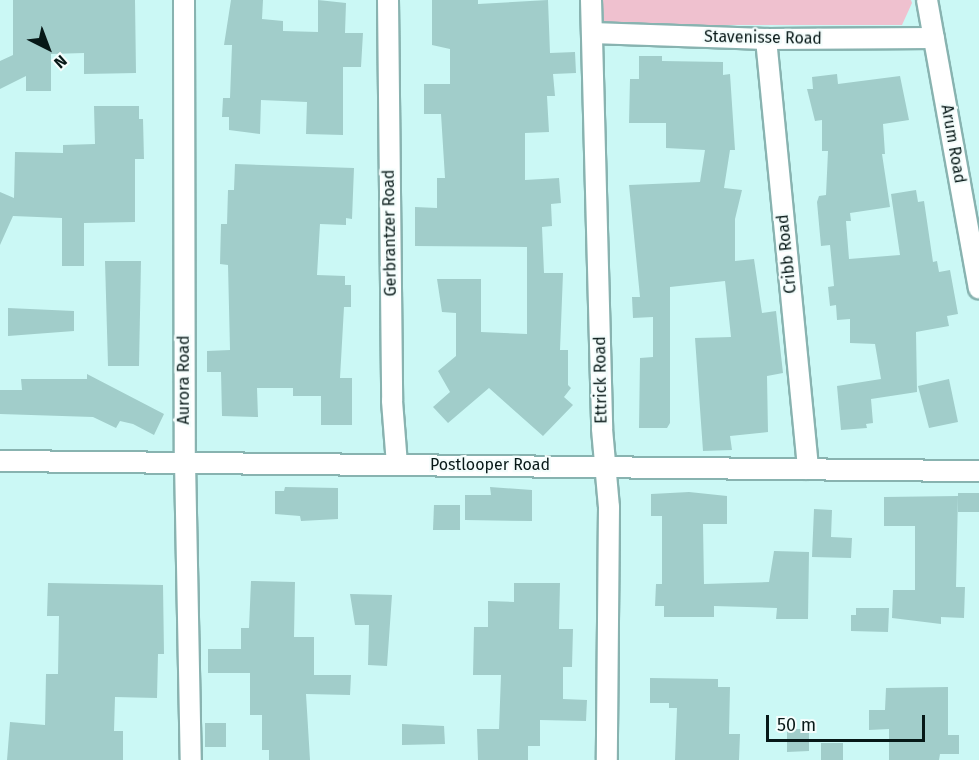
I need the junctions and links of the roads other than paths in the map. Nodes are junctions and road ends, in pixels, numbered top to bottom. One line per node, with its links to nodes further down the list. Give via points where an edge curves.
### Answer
1 (184, 0): 10 (street, Aurora Road)
2 (388, 0): 11 (street, Gerbrantzer Road, via 392,401)
3 (591, 0): 5 (street, Ettrick Road)
4 (927, 0): 6 (street, Arum Road)
5 (592, 33): 7 (street, Stavenisse Road); 12 (street, Ettrick Road)
6 (934, 38): 7 (street, Stavenisse Road); 8 (street, Arum Road)
7 (766, 39): 13 (street, Cribb Road)
8 (979, 288)
9 (0, 460): 10 (street, Postlooper Road)
10 (185, 461): 11 (street, Postlooper Road); 15 (street, Aurora Road)
11 (397, 465): 12 (street, Postlooper Road)
12 (604, 466): 13 (street, Postlooper Road); 16 (street, Ettrick Road, via 609,507)
13 (808, 469): 14 (street, Postlooper Road)
14 (979, 471)
15 (190, 760)
16 (607, 760)

